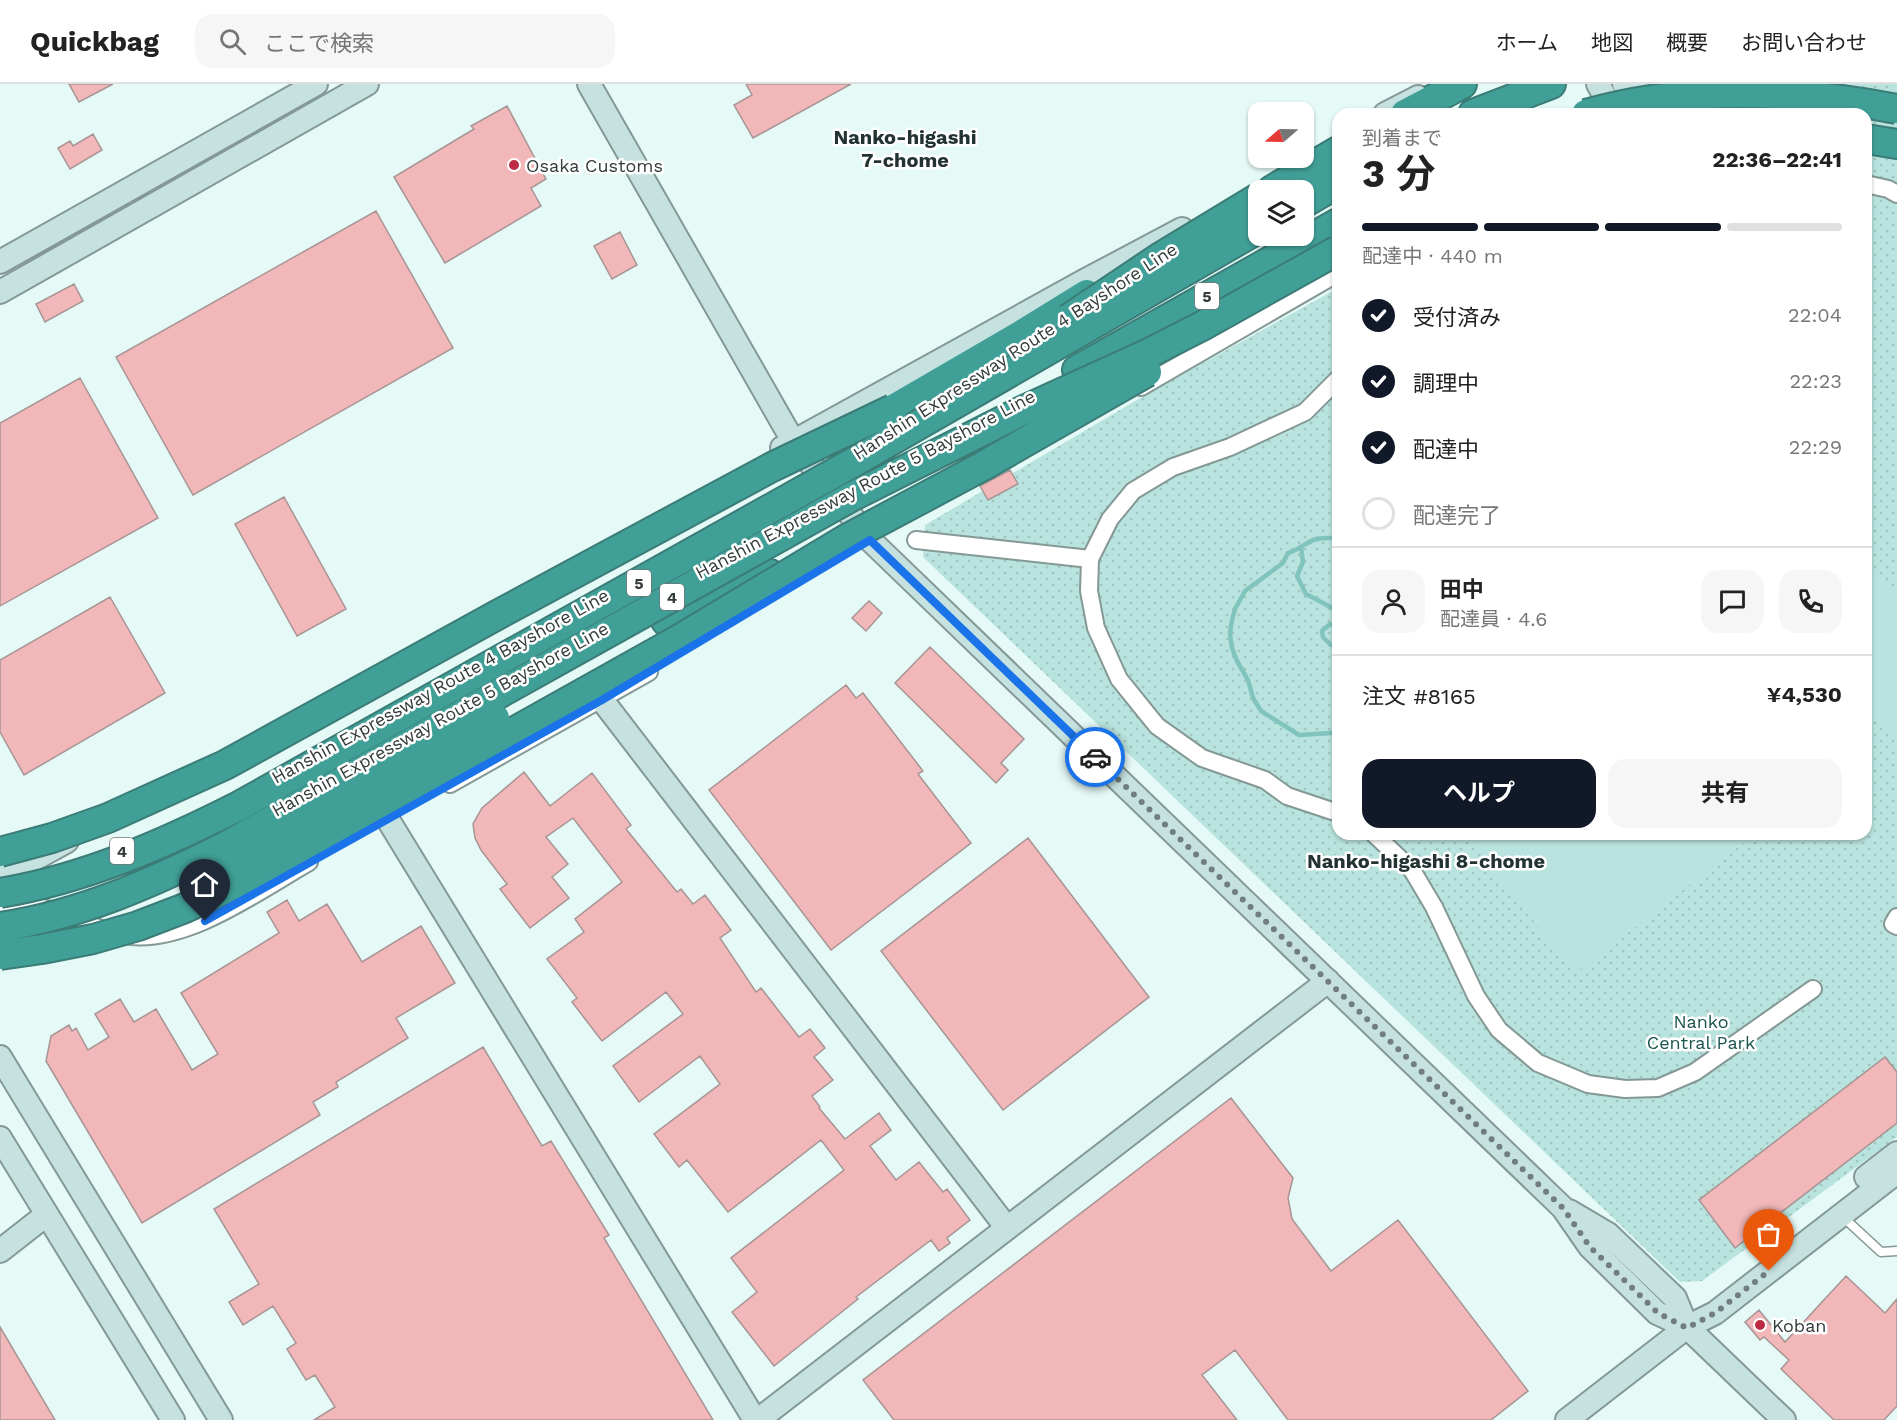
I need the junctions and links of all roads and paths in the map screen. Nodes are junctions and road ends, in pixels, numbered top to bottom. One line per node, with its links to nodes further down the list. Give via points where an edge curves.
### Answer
1 (316, 84): 29 (street)
2 (367, 84): 33 (street)
3 (589, 84): 36 (street)
4 (1443, 84): 9 (street)
5 (1462, 84): 10 (highway)
6 (1551, 84): 11 (highway)
7 (1598, 84): 12 (street)
8 (1632, 87): 13 (street)
9 (1397, 108)
10 (1416, 108)
11 (1489, 108)
12 (1597, 108)
13 (1601, 108)
14 (1607, 108): 15 (highway, bridge, via 1667,96 1749,92 1830,98)
15 (1897, 109)
16 (1872, 140): 18 (highway)
17 (1332, 143): 26 (street)
18 (1897, 144)
19 (1332, 155): 20 (highway)
20 (1289, 180)
21 (1872, 185): 23 (street)
22 (1332, 187): 24 (highway)
23 (1897, 194)
24 (1314, 197)
25 (1248, 204): 45 (highway, Hanshin Expressway Route 4 Bayshore Line / 4, bridge, via 952,395 850,456 238,799)
26 (1199, 220): 35 (highway, via 1022,334); 36 (street)
27 (1332, 226): 54 (highway, Hanshin Expressway Route 5 Bayshore Line / 5, via 220,841 96,896)
28 (1248, 235): 48 (highway, Hanshin Expressway Route 5 Bayshore Line / 5, bridge, via 854,462 239,806)
29 (0, 262)
30 (1332, 265): 56 (highway, Hanshin Expressway Route 4 Bayshore Line / 4, bridge, via 1004,419 851,497 224,847 98,903)
31 (1332, 266): 37 (street)
32 (1332, 266): 39 (highway, bridge)
33 (0, 292)
34 (1332, 385): 41 (street, via 1305,412 1230,447 1173,466 1133,491 1110,519)
35 (893, 409): 45 (highway, bridge, via 777,481 294,755); 47 (highway, bridge, via 681,515 225,765 108,818)
36 (794, 441): 39 (street); 49 (street)
37 (1007, 464)
38 (977, 480): 39 (street)
39 (859, 539): 42 (street); 56 (highway, bridge, via 666,621 296,831 188,887 94,920 43,927); 57 (highway, bridge, via 228,890 138,926 93,939); 58 (street)
40 (916, 540): 41 (street)
41 (1090, 559): 43 (street, via 1089,591 1096,628 1119,680 1157,726 1202,758 1265,780 1287,796)
42 (602, 700): 44 (street); 66 (street)
43 (1332, 811)
44 (387, 818): 52 (street, via 205,921 178,931 126,936 29,904); 72 (street)
45 (169, 832): 48 (highway, bridge); 50 (highway, Hanshin Expressway Route 4 Bayshore Line / 4, via 88,863)
46 (1380, 840): 59 (street, via 1412,870 1476,996 1499,1030 1538,1063 1588,1084 1658,1088 1695,1072)
47 (0, 852)
48 (132, 855): 51 (highway, Hanshin Expressway Route 5 Bayshore Line / 5, bridge)
49 (0, 878)
50 (0, 886)
51 (0, 893)
52 (0, 907)
53 (1897, 917): 55 (street, via 1893,924)
54 (0, 920)
55 (1897, 926)
56 (0, 927)
57 (0, 955)
58 (1328, 981): 66 (street); 69 (street, via 1563,1208 1608,1234 1675,1298)
59 (1813, 989)
60 (0, 1057): 71 (street)
61 (0, 1138): 64 (street)
62 (1897, 1153): 69 (street, via 1708,1300)
63 (1897, 1172): 65 (street)
64 (46, 1215): 67 (street); 70 (street)
65 (1842, 1216): 68 (lane, via 1881,1252); 69 (street, via 1715,1313)
66 (1007, 1228): 72 (street)
67 (0, 1251)
68 (1897, 1251)
69 (1687, 1328): 73 (street); 74 (street)
70 (173, 1420)
71 (221, 1420)
72 (757, 1420)
73 (1567, 1420)
74 (1785, 1420)

